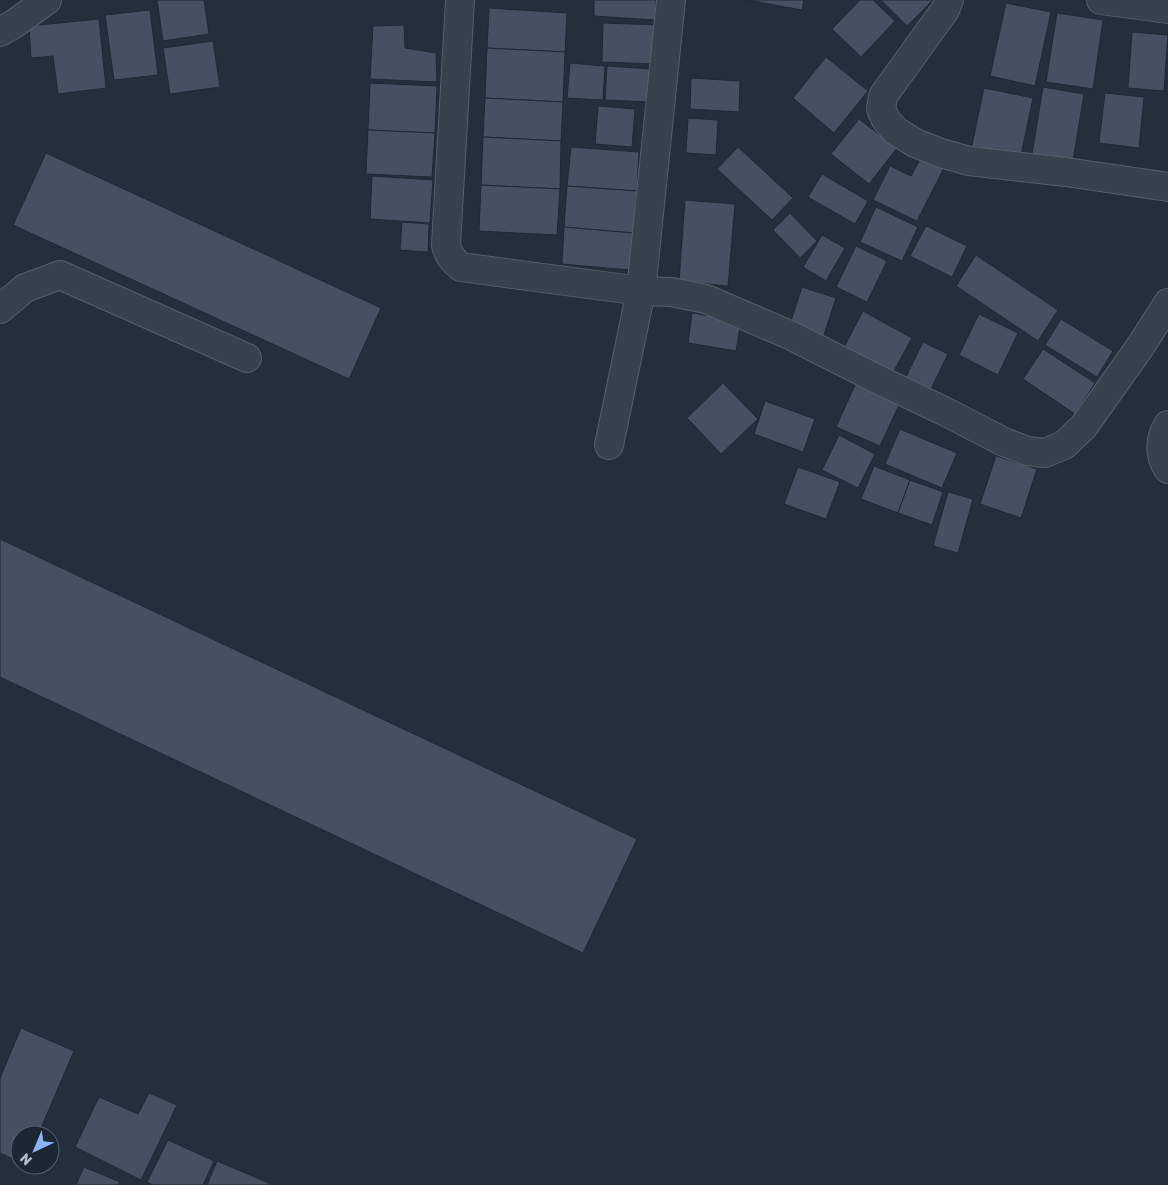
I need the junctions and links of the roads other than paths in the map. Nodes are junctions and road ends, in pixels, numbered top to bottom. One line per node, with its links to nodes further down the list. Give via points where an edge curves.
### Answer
1 (47, 0): 7 (street)
2 (460, 0): 9 (street, via 446,245 450,257 462,267)
3 (671, 0): 9 (street)
4 (949, 0): 8 (street, via 883,96 882,109 886,120 896,131 941,153 969,161)
5 (1101, 0): 6 (street)
6 (1168, 9)
7 (0, 32)
8 (1168, 187)
9 (641, 291): 10 (street, via 671,292 706,300 792,336 1004,442 1027,451 1046,453 1064,445 1084,426); 14 (street)
10 (1168, 303)
11 (0, 309): 12 (street, via 25,288 60,275)
12 (247, 358)
13 (1168, 425): 15 (street, via 1161,444)
14 (609, 446)
15 (1168, 469)

